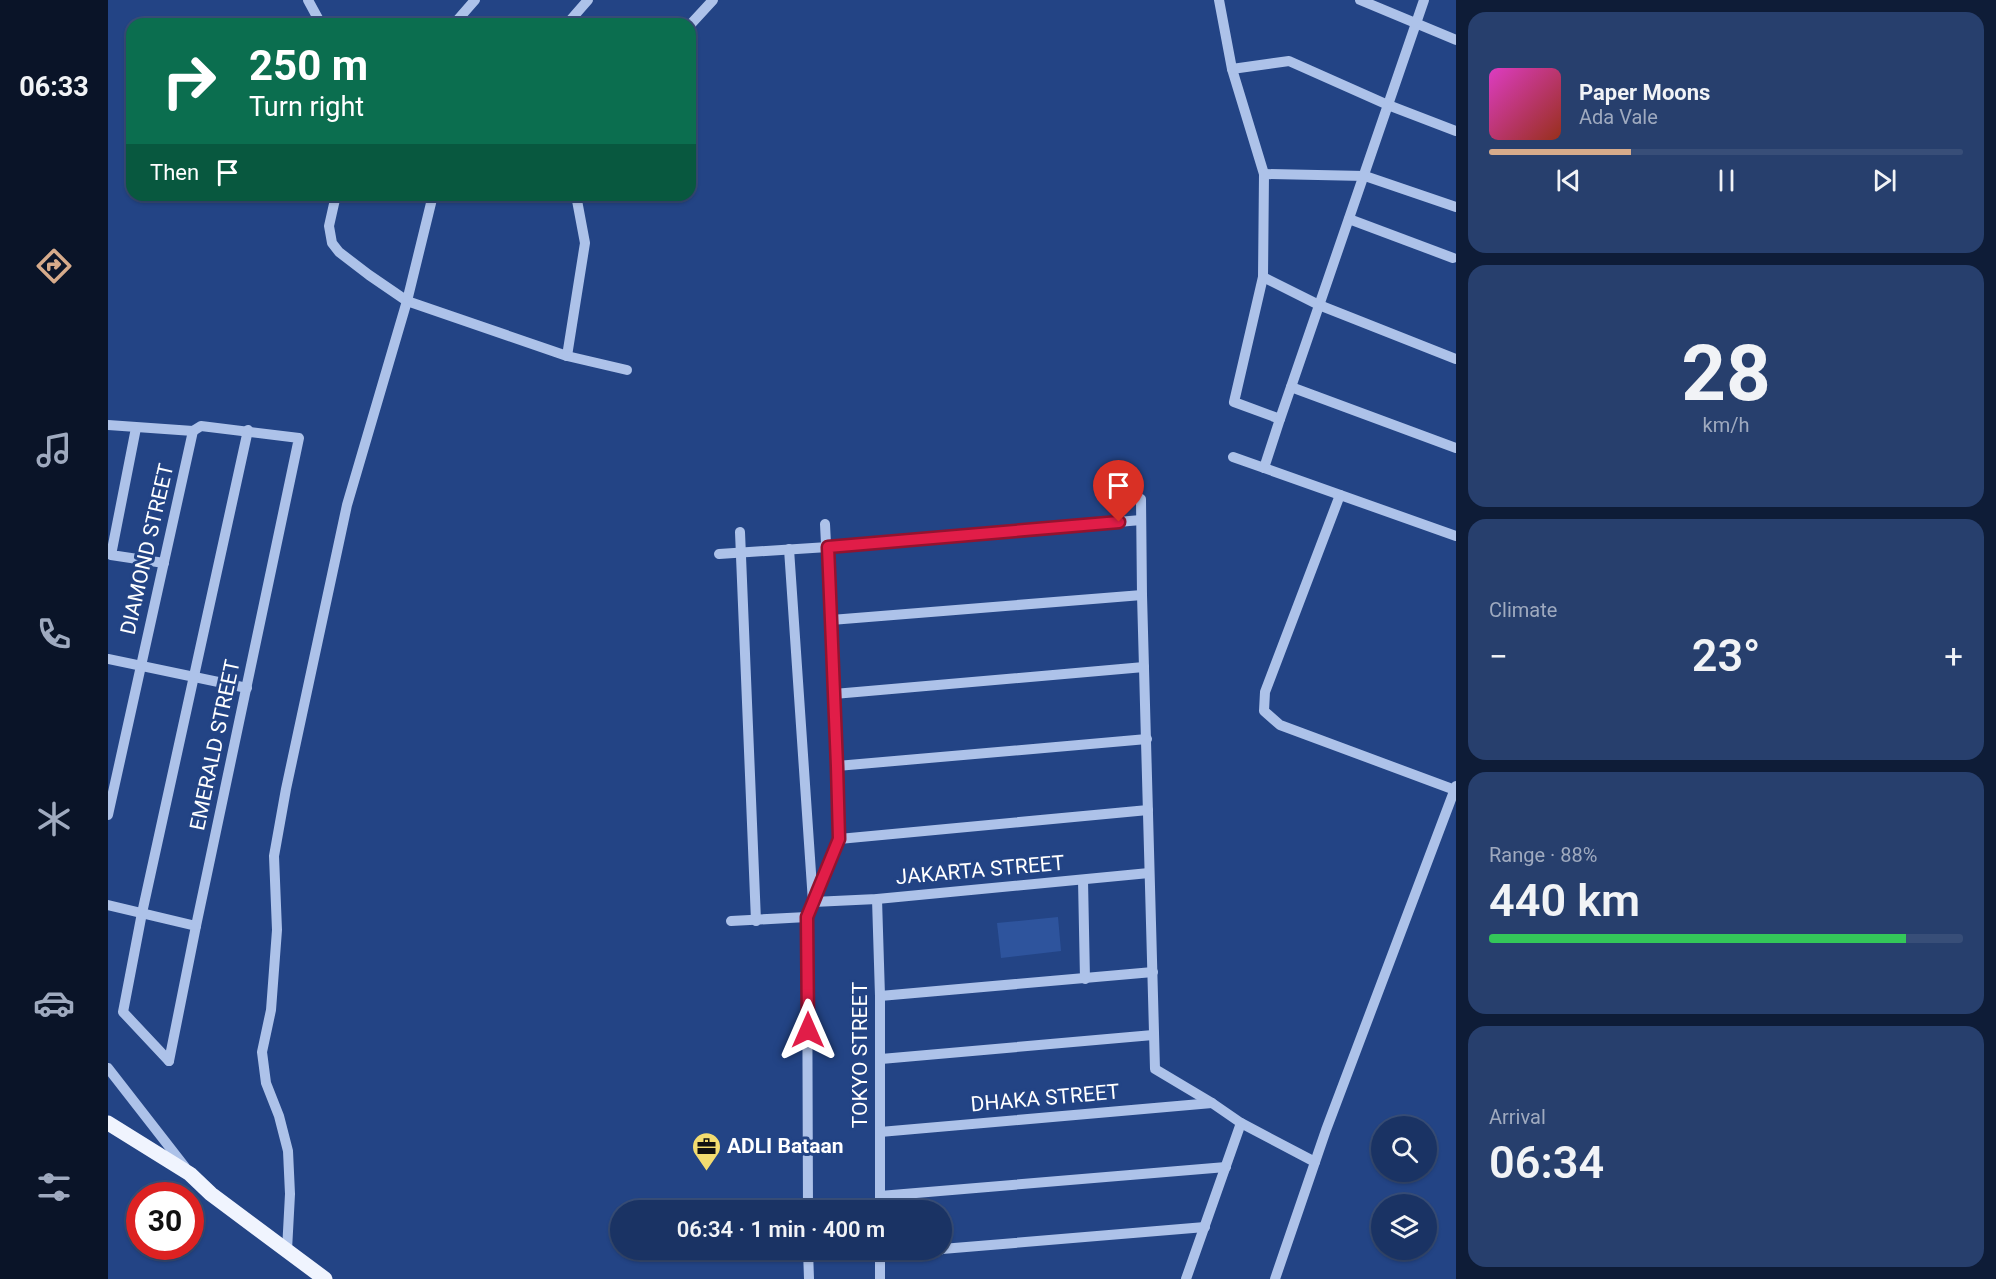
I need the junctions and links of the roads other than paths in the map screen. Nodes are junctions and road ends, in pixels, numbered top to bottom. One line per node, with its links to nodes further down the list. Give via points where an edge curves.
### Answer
1 (308, 0): 9 (street)
2 (317, 0): 9 (street)
3 (474, 0): 11 (street)
4 (588, 0): 12 (street)
5 (713, 0): 13 (street)
6 (1219, 0): 16 (street)
7 (1360, 0): 14 (street)
8 (1424, 0): 14 (street)
9 (315, 13): 10 (street)
10 (318, 18)
11 (459, 18)
12 (572, 18)
13 (696, 18)
14 (1416, 24): 15 (street); 17 (street)
15 (1456, 40)
16 (1232, 69): 17 (street, via 1289,61); 19 (street)
17 (1388, 105): 18 (street); 20 (street)
18 (1456, 131)
19 (1264, 174): 20 (street); 27 (street)
20 (1365, 176): 24 (street); 25 (street)
21 (335, 201): 28 (street, via 329,226 332,243 346,258)
22 (432, 201): 28 (street)
23 (577, 201): 30 (street, via 585,243)
24 (1456, 207)
25 (1349, 219): 26 (street); 29 (street)
26 (1453, 258)
27 (1263, 277): 29 (street); 34 (street, via 1234,402)
28 (407, 301): 30 (street); 95 (street, via 347,505 274,856 277,930 271,1010 262,1052 266,1083 288,1151)
29 (1319, 305): 31 (street); 33 (street)
30 (567, 356): 32 (street)
31 (1456, 359)
32 (627, 370)
33 (1291, 387): 34 (street); 39 (street)
34 (1280, 419): 41 (street)
35 (108, 425): 36 (street)
36 (136, 428): 38 (street); 52 (street, via 111,555)
37 (248, 430): 38 (street, via 201,426); 58 (street); 59 (street, EMERALD STREET, via 299,438)
38 (194, 431): 52 (street, DIAMOND STREET)
39 (1456, 448)
40 (1233, 458): 41 (street)
41 (1264, 468): 42 (street)
42 (1340, 495): 47 (street); 63 (street, via 1265,692 1264,711 1280,725)
43 (1141, 499): 44 (street)
44 (1141, 520): 48 (street); 53 (street)
45 (825, 524): 48 (street)
46 (740, 532): 50 (street)
47 (1456, 536)
48 (828, 547): 49 (street); 54 (street)
49 (789, 549): 50 (street); 70 (street)
50 (740, 552): 51 (street); 75 (street)
51 (718, 554)
52 (164, 563): 56 (street, DIAMOND STREET)
53 (1142, 595): 54 (street); 57 (street)
54 (831, 620): 60 (street)
55 (108, 659): 56 (street)
56 (141, 666): 58 (street); 65 (street, DIAMOND STREET)
57 (1144, 667): 60 (street); 61 (street)
58 (194, 677): 59 (street); 72 (street)
59 (247, 688): 76 (street, EMERALD STREET)
60 (834, 694): 62 (street)
61 (1147, 739): 62 (street); 64 (street)
62 (837, 766): 66 (street)
63 (1455, 788): 87 (street)
64 (1148, 810): 66 (street); 67 (street)
65 (108, 815)
66 (839, 839): 70 (street)
67 (1149, 873): 68 (street, JAKARTA STREET); 77 (street)
68 (1083, 880): 69 (street, JAKARTA STREET); 78 (street)
69 (877, 899): 70 (street, JAKARTA STREET); 79 (street, TOKYO STREET)
70 (813, 902): 73 (street)
71 (108, 905): 72 (street)
72 (142, 913): 76 (street); 76 (street, EMERALD STREET, via 123,1012 169,1061)
73 (807, 917): 75 (street); 91 (street)
74 (731, 921): 75 (street)
75 (756, 921)
76 (196, 926)
77 (1153, 972): 78 (street); 80 (street)
78 (1085, 979): 79 (street)
79 (880, 996): 81 (street, TOKYO STREET)
80 (1153, 1035): 81 (street); 83 (street, via 1155,1070)
81 (881, 1059): 86 (street, TOKYO STREET)
82 (108, 1068): 89 (street)
83 (1212, 1103): 85 (street); 86 (street, DHAKA STREET)
84 (108, 1123): 89 (main road)
85 (1241, 1124): 87 (street); 88 (street)
86 (880, 1132): 90 (street, TOKYO STREET)
87 (1315, 1162): 102 (street)
88 (1226, 1167): 90 (street); 93 (street)
89 (190, 1174): 95 (main road)
90 (880, 1196): 92 (street, TOKYO STREET)
91 (808, 1200)
92 (880, 1200)
93 (1205, 1227): 94 (street); 101 (street)
94 (952, 1248)
95 (287, 1250): 98 (main road)
96 (808, 1260): 99 (street)
97 (880, 1260): 100 (street)
98 (325, 1279)
99 (808, 1279)
100 (880, 1279)
101 (1186, 1279)
102 (1275, 1279)

